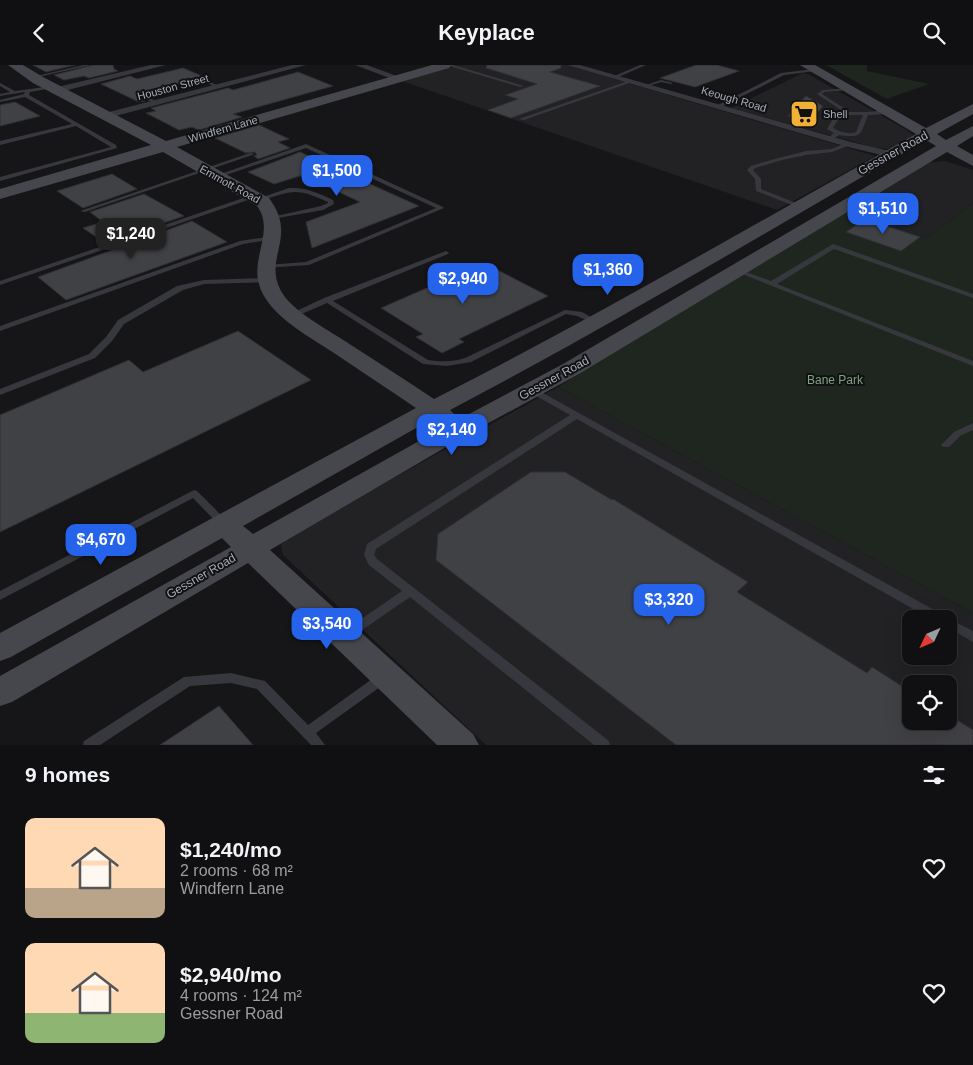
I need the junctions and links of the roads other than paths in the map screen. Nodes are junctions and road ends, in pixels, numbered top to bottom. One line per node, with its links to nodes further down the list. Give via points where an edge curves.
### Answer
1 (14, 65): 18 (main road, Emmott Road)
2 (89, 65): 18 (lane)
3 (162, 65): 19 (street)
4 (302, 65): 17 (street, Houston Street)
5 (360, 65): 11 (street)
6 (447, 65): 11 (main road, Windfern Lane); 15 (lane)
7 (644, 65): 10 (lane)
8 (578, 66): 10 (street, Keough Road)
9 (810, 67): 20 (main road); 25 (lane, via 783,74)
10 (614, 77): 12 (street, Keough Road)
11 (398, 78): 40 (main road, Windfern Lane)
12 (630, 82): 16 (street, Keough Road); 31 (lane)
13 (672, 83): 16 (lane, via 661,81)
14 (0, 85): 21 (lane)
15 (522, 85)
16 (645, 86): 25 (street, Keough Road)
17 (219, 87): 24 (street, Houston Street); 24 (lane, via 208,82 193,83 143,97)
18 (29, 88): 19 (main road, Emmott Road); 21 (lane); 23 (lane); 33 (lane)
19 (53, 88): 30 (main road, Emmott Road)
20 (848, 89): 27 (lane, via 819,94); 29 (main road)
21 (13, 92): 22 (lane)
22 (0, 95)
23 (0, 101)
24 (156, 103): 30 (street, Houston Street)
25 (717, 107): 36 (street, Keough Road)
26 (973, 108): 32 (main road, Gessner Road)
27 (848, 112): 28 (lane); 36 (lane, via 837,115 830,129)
28 (866, 114): 29 (lane); 36 (lane, via 858,133)
29 (892, 114): 32 (main road); 35 (main road)
30 (108, 115): 40 (main road, Emmott Road)
31 (522, 119)
32 (946, 123): 35 (main road, Gessner Road)
33 (78, 124): 37 (lane); 46 (lane, via 114,148)
34 (973, 130): 39 (main road, Gessner Road)
35 (926, 134): 39 (main road); 42 (main road, Gessner Road)
36 (834, 136): 38 (street, Keough Road)
37 (0, 143)
38 (848, 144): 42 (street, Keough Road); 49 (lane, via 825,153 783,158 753,167 750,171 758,179 758,190)
39 (946, 145): 43 (main road); 44 (main road, Gessner Road)
40 (164, 146): 45 (main road, Emmott Road); 47 (main road, Windfern Lane)
41 (252, 154): 45 (lane)
42 (890, 154): 49 (main road, Gessner Road)
43 (972, 160): 44 (main road)
44 (918, 163): 51 (main road, Gessner Road)
45 (212, 173): 48 (main road, Emmott Road); 50 (lane); 56 (lane, via 306,146 441,207 307,264)
46 (0, 179)
47 (0, 194)
48 (257, 197): 52 (main road, Emmott Road, via 269,207); 52 (lane, via 296,188 314,193 331,204); 57 (lane)
49 (799, 206): 51 (main road); 59 (main road, Gessner Road)
50 (82, 211)
51 (828, 216): 55 (main road, Gessner Road)
52 (274, 218): 53 (main road)
53 (273, 237): 56 (main road); 65 (lane, via 242,242)
54 (446, 253): 61 (lane)
55 (736, 270): 58 (lane); 62 (main road, Gessner Road)
56 (266, 274): 63 (main road, via 276,298); 70 (lane, via 180,288 121,322 92,355)
57 (0, 283)
58 (771, 284): 60 (lane, via 833,246); 67 (lane)
59 (654, 291): 62 (main road); 64 (main road, Gessner Road)
60 (973, 296)
61 (327, 300): 63 (lane); 64 (lane, via 426,362 441,365 468,360 566,312 580,314)
62 (682, 303): 68 (main road, Gessner Road)
63 (294, 314): 71 (main road)
64 (597, 323): 66 (main road, Gessner Road)
65 (0, 329)
66 (542, 353): 68 (main road); 71 (main road, Gessner Road)
67 (973, 364)
68 (571, 369): 69 (main road, Gessner Road)
69 (532, 390): 72 (lane); 74 (main road, Gessner Road)
70 (0, 392)
71 (433, 409): 74 (main road); 76 (main road, Gessner Road)
72 (577, 415): 78 (lane, via 371,547 368,555 373,561); 80 (lane)
73 (973, 426): 75 (lane, via 956,434)
74 (460, 428): 77 (main road, Gessner Road)
75 (946, 445)
76 (217, 516): 77 (main road); 79 (lane, via 194,493); 84 (main road, Gessner Road)
77 (250, 548): 82 (main road); 86 (main road, Gessner Road)
78 (410, 591): 82 (lane); 91 (lane)
79 (0, 596)
80 (925, 610)
81 (958, 628): 83 (lane)
82 (346, 636): 85 (main road)
83 (973, 637)
84 (0, 648)
85 (387, 675): 87 (lane); 90 (main road)
86 (0, 692)
87 (308, 732): 88 (lane, via 261,685 231,679 188,681); 89 (lane)
88 (88, 745)
89 (319, 745)
90 (461, 745)
91 (604, 745)

